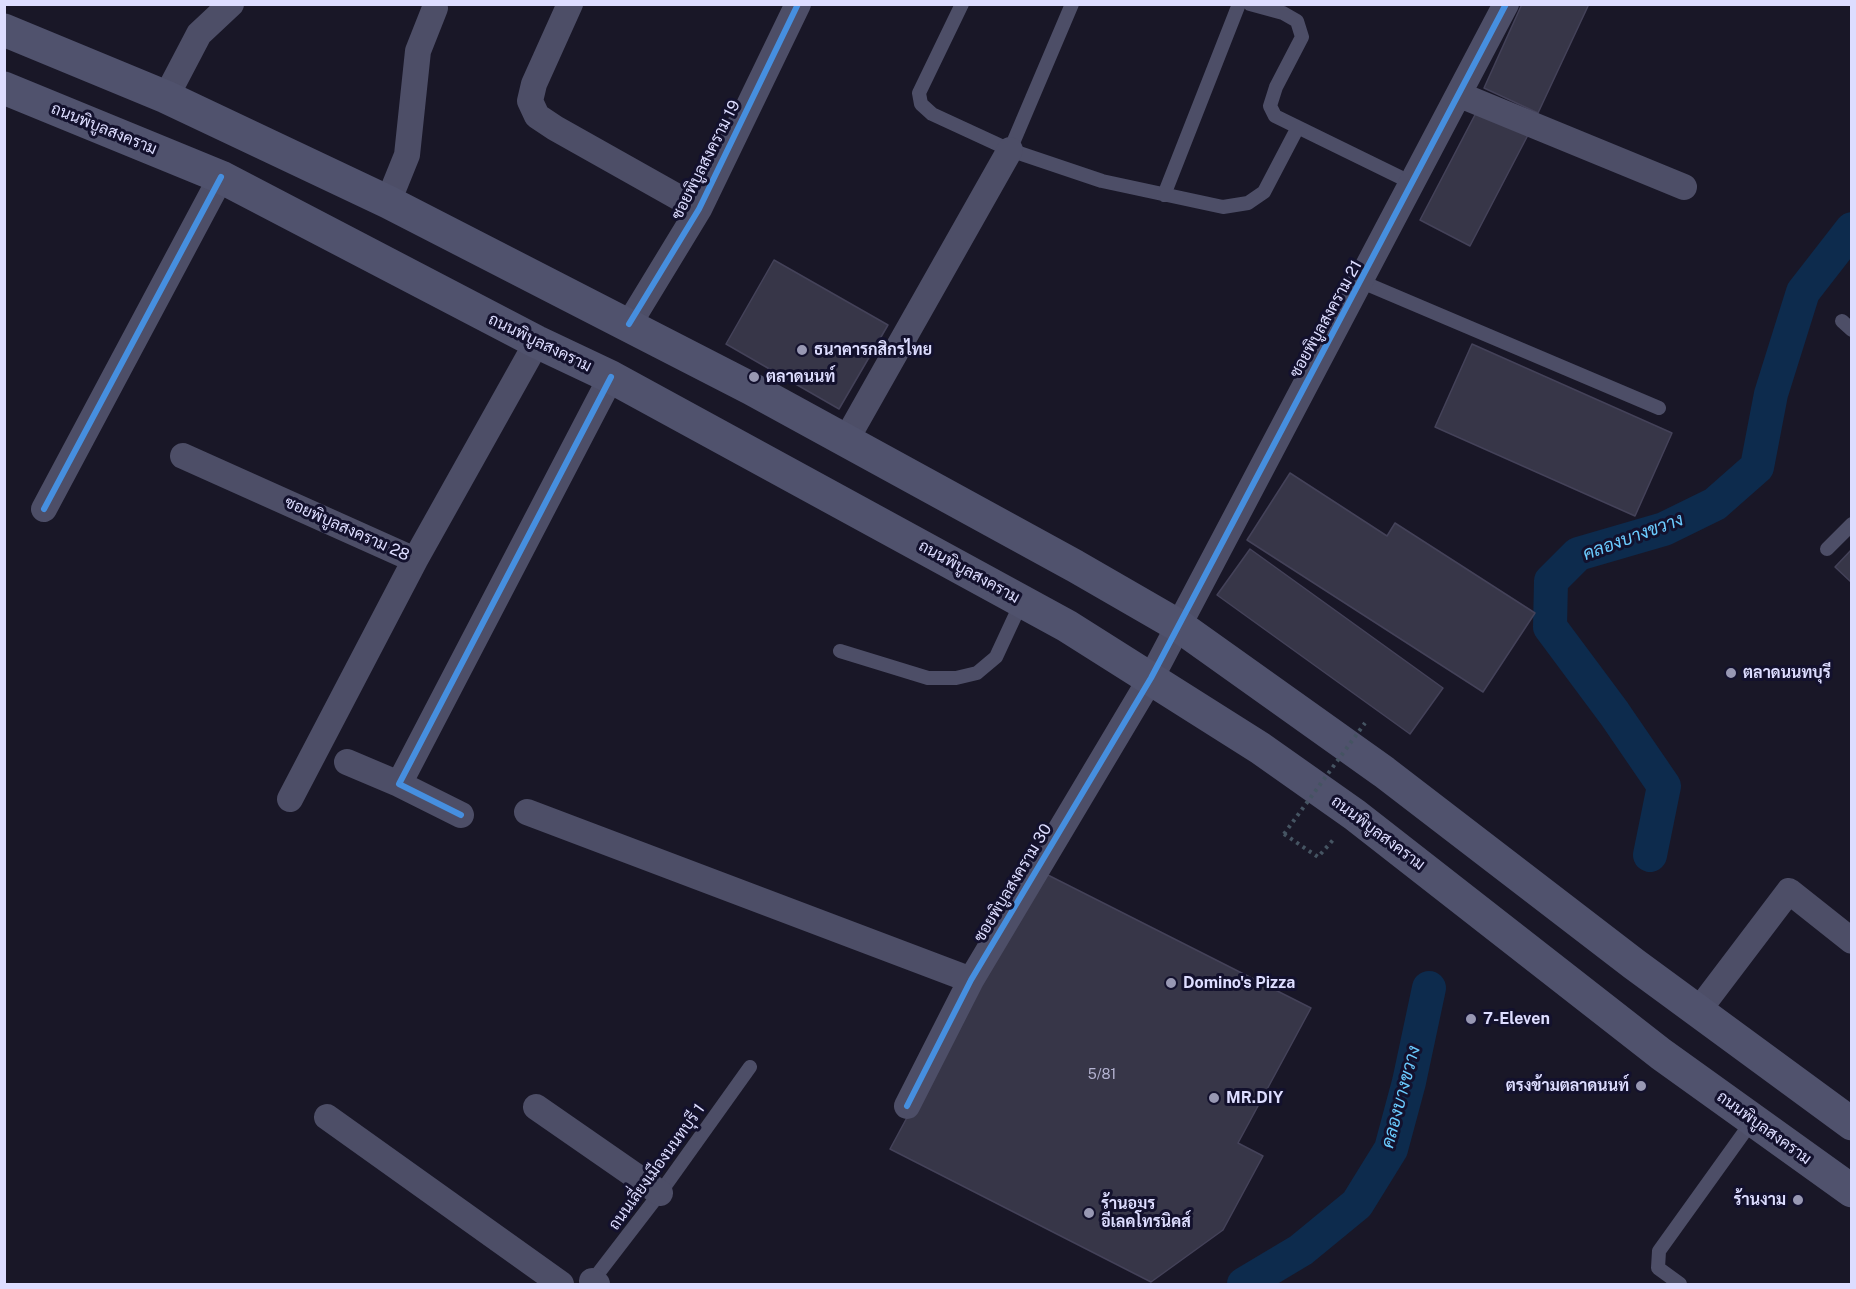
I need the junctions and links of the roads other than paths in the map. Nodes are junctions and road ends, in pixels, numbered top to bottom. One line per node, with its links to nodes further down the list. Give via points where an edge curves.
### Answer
1 (231, 4): 13 (street, via 198,34)
2 (570, 4): 21 (street, via 534,84 530,100 537,116)
3 (798, 4): 21 (street, ซอยพิบูลสงคราม 19)
4 (962, 4): 15 (lane, via 919,93 921,104 932,114)
5 (1072, 4): 15 (lane)
6 (1239, 4): 19 (lane)
7 (1250, 4): 14 (lane, via 1297,21 1302,37 1270,106 1275,116)
8 (1506, 4): 12 (street, ซอยพิบูลสงคราม 21)
9 (435, 8): 20 (street, via 418,51 407,155)
10 (4, 30): 13 (main road)
11 (4, 88): 16 (main road, ถนนพิบูลสงคราม)
12 (1460, 95): 17 (street, ซอยพิบูลสงคราม 21); 18 (street)
13 (166, 97): 20 (main road)
14 (1297, 129): 17 (lane); 19 (lane, via 1264,192 1248,203 1223,207)
15 (1010, 150): 19 (lane, via 1102,181); 27 (street)
16 (221, 177): 24 (main road, ถนนพิบูลสงคราม); 29 (street)
17 (1412, 183): 22 (street, ซอยพิบูลสงคราม 21)
18 (1684, 187)
19 (1164, 195)
20 (388, 202): 23 (main road)
21 (699, 209): 23 (street, ซอยพิบูลสงคราม 19)
22 (1362, 282): 26 (lane); 34 (street, ซอยพิบูลสงคราม 21)
23 (629, 324): 27 (main road)
24 (537, 342): 25 (main road, ถนนพิบูลสงคราม); 32 (street, ซอยพิบูลสงคราม 28)
25 (611, 377): 33 (main road, ถนนพิบูลสงคราม); 38 (street)
26 (1659, 408)
27 (846, 441): 34 (main road)
28 (183, 456): 32 (street, ซอยพิบูลสงคราม 28)
29 (44, 509)
30 (1851, 524): 31 (lane)
31 (1827, 549)
32 (415, 560): 39 (street)
33 (1022, 601): 35 (lane, via 996,657 967,676 928,678); 36 (main road, ถนนพิบูลสงคราม)
34 (1179, 626): 36 (street, ซอยพิบูลสงคราม 21); 44 (main road, via 1384,772)
35 (840, 651)
36 (1151, 678): 43 (street, ซอยพิบูลสงคราม 30); 49 (main road, ถนนพิบูลสงคราม, via 1355,815 1661,1054)
37 (347, 762): 38 (street)
38 (399, 784): 41 (street)
39 (290, 799)
40 (527, 812): 43 (street)
41 (461, 815)
42 (1851, 941): 44 (street, via 1789,891)
43 (971, 980): 46 (street, ซอยพิบูลสงคราม 30)
44 (1698, 1011): 50 (main road)
45 (750, 1067): 52 (lane, ถนนเลี่ยงเมืองนนทบุรี 1)
46 (907, 1106)
47 (536, 1107): 52 (street)
48 (327, 1117): 54 (street)
49 (1753, 1120): 51 (main road, ถนนพิบูลสงคราม); 55 (lane, via 1659,1251 1658,1268)
50 (1851, 1124)
51 (1851, 1191)
52 (660, 1193): 53 (lane, ถนนเลี่ยงเมืองนนทบุรี 1)
53 (593, 1283)
54 (561, 1284)
55 (1680, 1284)

